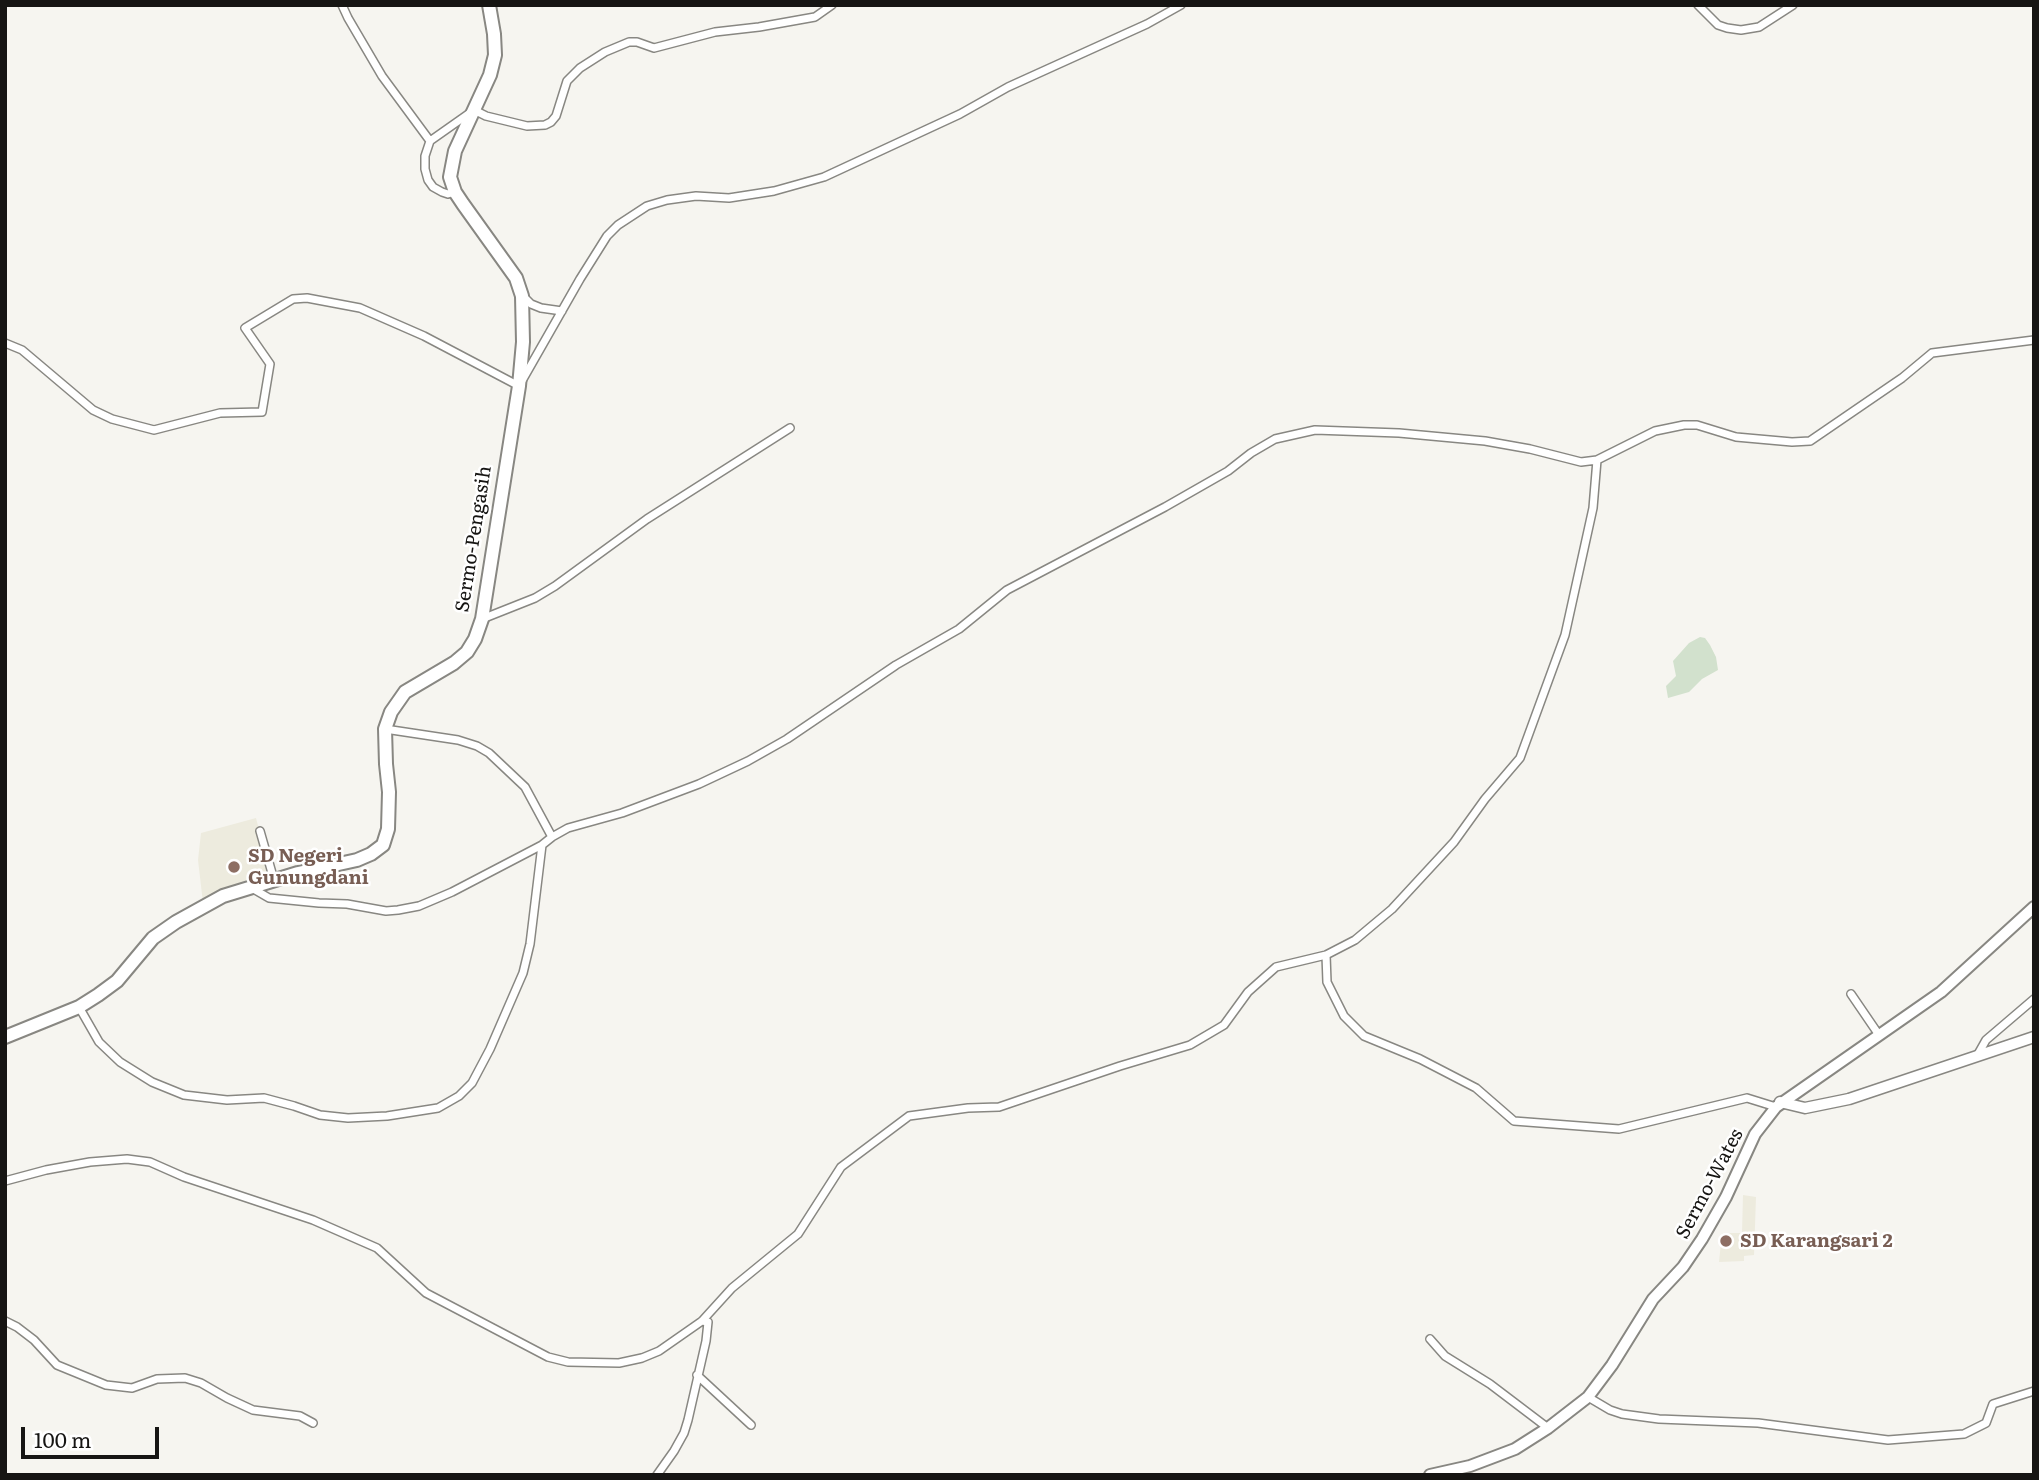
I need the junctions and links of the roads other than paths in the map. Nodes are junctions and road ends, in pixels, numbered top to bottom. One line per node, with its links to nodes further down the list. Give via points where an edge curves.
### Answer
1 (342, 5): 8 (street, via 383,76)
2 (488, 5): 7 (main road, via 495,55)
3 (832, 5): 7 (street, via 814,17 715,32 654,48 629,42 605,52 567,81 556,116 545,125 527,126)
4 (1181, 5): 11 (street, via 824,177 774,191 729,198 696,196 647,206 607,236)
5 (1698, 5): 6 (street, via 1718,25 1741,30 1759,27)
6 (1793, 5)
7 (474, 110): 8 (street); 9 (main road, via 451,165)
8 (430, 141): 9 (street, via 425,156 428,180 442,192)
9 (455, 192): 10 (main road, Sermo-Pengasih, via 507,263)
10 (523, 296): 11 (street, via 541,308); 14 (main road, Sermo-Pengasih)
11 (562, 311): 14 (street)
12 (2034, 340): 16 (street, via 1932,353 1810,441 1736,437 1684,425 1655,431)
13 (5, 343): 14 (street, via 22,350 93,410 154,430 220,413 262,412 270,364 245,328 293,299 360,308)
14 (519, 386): 17 (main road, Sermo-Pengasih)
15 (790, 428): 17 (street, via 647,519 536,598)
16 (1597, 460): 20 (street, via 1581,462 1485,441 1399,433 1315,430 1275,439 1165,507 1007,590 959,629 896,664 748,761); 25 (street, via 1593,508 1564,635 1520,758 1454,842 1392,909 1355,940)
17 (482, 619): 18 (main road, Sermo-Pengasih, via 467,652 405,692)
18 (385, 729): 20 (street, via 458,740 489,753 525,788); 22 (main road, Sermo-Pengasih, via 389,792 383,845 357,860)
19 (260, 831): 22 (street)
20 (552, 837): 21 (street)
21 (542, 845): 23 (street, via 452,892 398,910 269,898); 28 (street, via 523,973 472,1083 438,1108 348,1118 320,1115 264,1098 184,1095 120,1062 99,1042)
22 (274, 880): 23 (main road, Sermo-Pengasih)
23 (249, 887): 28 (main road, Sermo-Pengasih, via 214,901 153,938 117,981)
24 (2034, 907): 29 (main road, Sermo-Wates, via 1941,992)
25 (1326, 955): 33 (street, via 1327,982 1344,1016 1364,1036 1476,1088 1514,1121 1619,1129 1747,1098); 36 (street, via 1276,967 1248,992 1224,1025 1191,1045 999,1107 909,1116 841,1167 798,1234 732,1288)
26 (1851, 994): 29 (street)
27 (2034, 999): 32 (street, via 1986,1040)
28 (79, 1007): 30 (main road, Sermo-Pengasih)
29 (1879, 1035): 33 (main road, Sermo-Wates)
30 (5, 1037)
31 (2034, 1038): 32 (street)
32 (1977, 1057): 33 (street, via 1849,1099 1805,1108)
33 (1778, 1105): 40 (main road, Sermo-Wates, via 1755,1134 1702,1240 1653,1299)
34 (5, 1181): 36 (street, via 90,1162 127,1158 150,1162 313,1220 377,1248 426,1293 548,1357 568,1362 619,1363 642,1358)
35 (5, 1321): 41 (street, via 34,1340 57,1365 106,1385 132,1388 186,1378 253,1410 300,1416)
36 (702, 1321): 38 (street, via 708,1322 708,1328)
37 (1430, 1339): 43 (street, via 1445,1356)
38 (697, 1375): 42 (street); 44 (street, via 684,1433)
39 (2034, 1391): 40 (street, via 1993,1404 1986,1423 1964,1434 1888,1440 1758,1423 1622,1414)
40 (1587, 1397): 43 (main road, Sermo-Wates)
41 (313, 1423)
42 (751, 1425)
43 (1548, 1428): 45 (main road, Sermo-Wates, via 1505,1453)
44 (657, 1475)
45 (1430, 1475)

